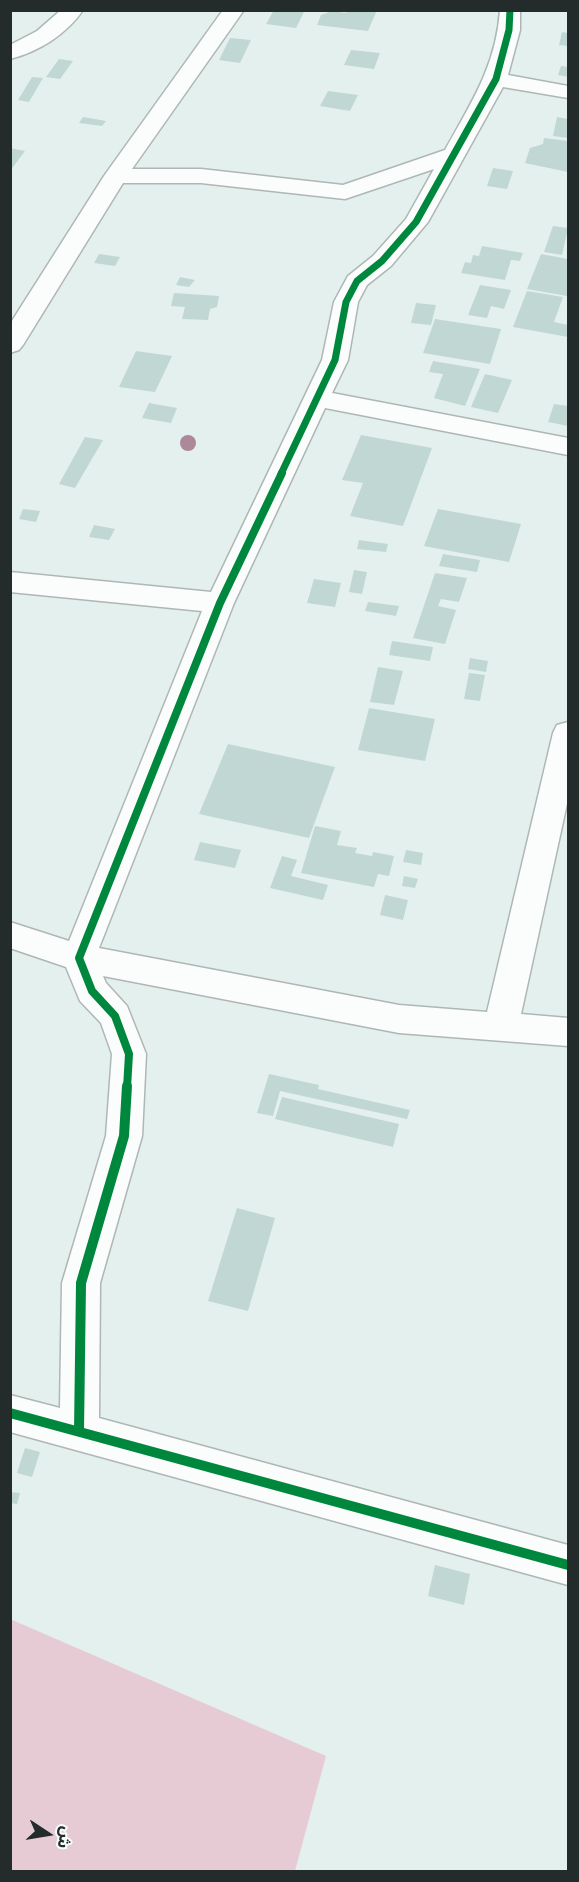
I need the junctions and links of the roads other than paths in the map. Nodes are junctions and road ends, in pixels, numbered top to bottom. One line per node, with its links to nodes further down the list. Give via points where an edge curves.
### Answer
1 (73, 10): 4 (street, via 42,39)
2 (234, 10): 8 (street)
3 (510, 10): 5 (street)
4 (10, 54)
5 (496, 79): 6 (street); 7 (street)
6 (568, 92)
7 (454, 155): 8 (street, via 345,192 201,176); 10 (street, via 416,222 382,261 357,281 346,302 335,360)
8 (116, 176): 9 (street)
9 (10, 345)
10 (317, 398): 11 (street); 13 (street)
11 (568, 447)
12 (10, 582): 13 (street)
13 (220, 603): 17 (street)
14 (568, 733): 15 (street)
15 (563, 786): 18 (street)
16 (10, 935): 17 (street)
17 (79, 958): 18 (street, via 399,1019); 21 (street, via 92,992 115,1017 129,1054 124,1136 81,1283)
18 (501, 1026): 19 (street)
19 (568, 1032)
20 (10, 1413): 21 (street)
21 (79, 1431): 22 (street)
22 (568, 1565)

